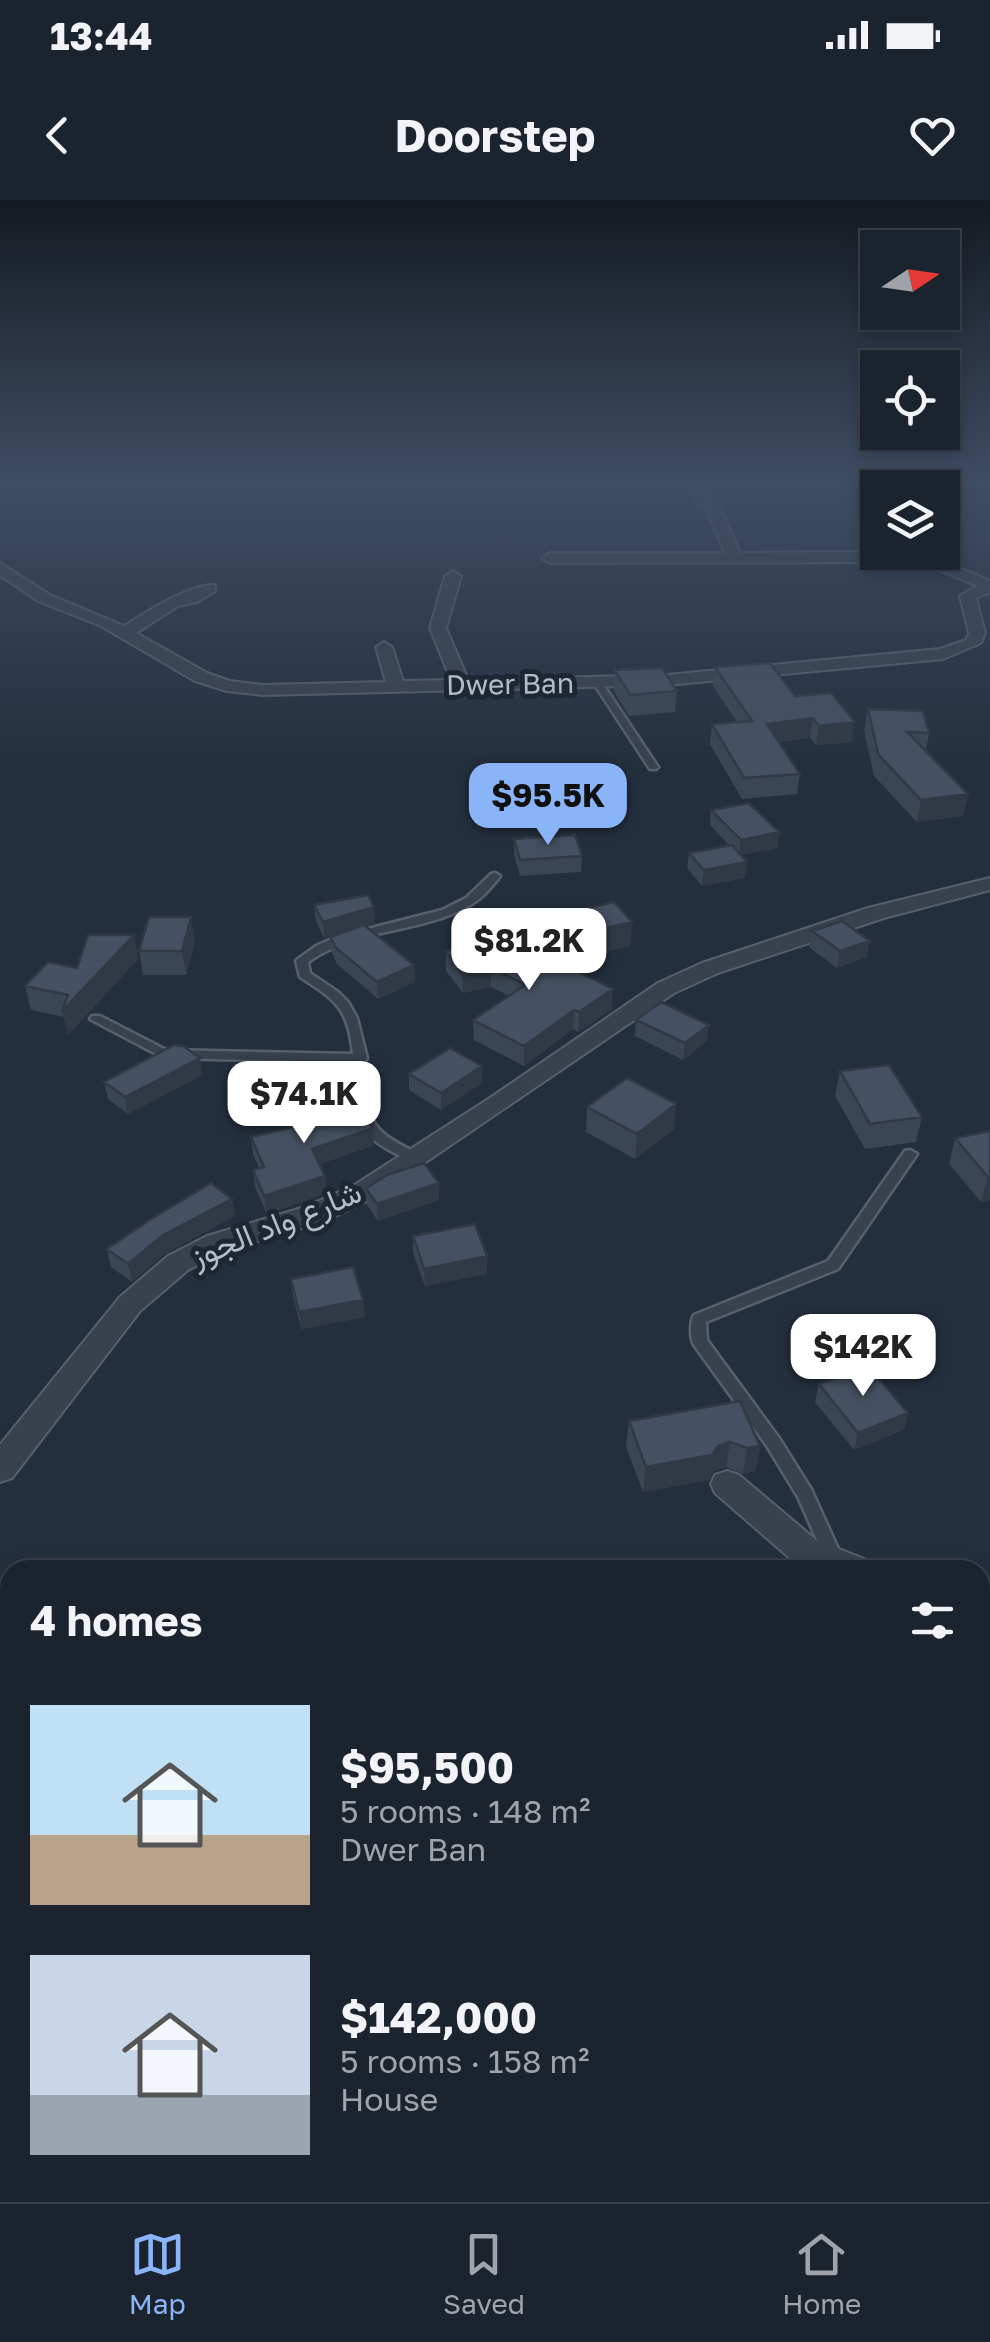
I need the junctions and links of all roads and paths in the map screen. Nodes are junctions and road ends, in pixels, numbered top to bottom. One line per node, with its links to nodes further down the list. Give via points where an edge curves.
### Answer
1 (14, 577): 5 (street, Dwer Ban)
2 (453, 577): 8 (street, via 438,628)
3 (990, 586): 7 (street, Dwer Ban, via 968,596 976,636 955,652)
4 (209, 588): 5 (street, via 173,602)
5 (125, 634): 9 (street, Dwer Ban, via 197,675 234,687)
6 (384, 647): 9 (street)
7 (597, 682): 8 (street, Dwer Ban); 10 (lane)
8 (462, 684): 9 (street, Dwer Ban)
9 (396, 686)
10 (653, 767)
11 (496, 876): 14 (lane, via 469,902 332,942 302,961 304,974 348,1010)
12 (990, 884): 16 (street, شارع واد الجوز, via 876,913 666,988)
13 (96, 1019): 14 (lane, via 164,1054)
14 (361, 1058): 16 (lane, via 363,1115 376,1136)
15 (910, 1154): 20 (lane, via 833,1265 698,1318 699,1341 773,1442)
16 (416, 1158): 17 (street, شارع واد الجوز, via 340,1204 217,1243 160,1275)
17 (0, 1469)
18 (727, 1484): 19 (street, via 804,1550)
19 (830, 1560)
20 (842, 1560)

